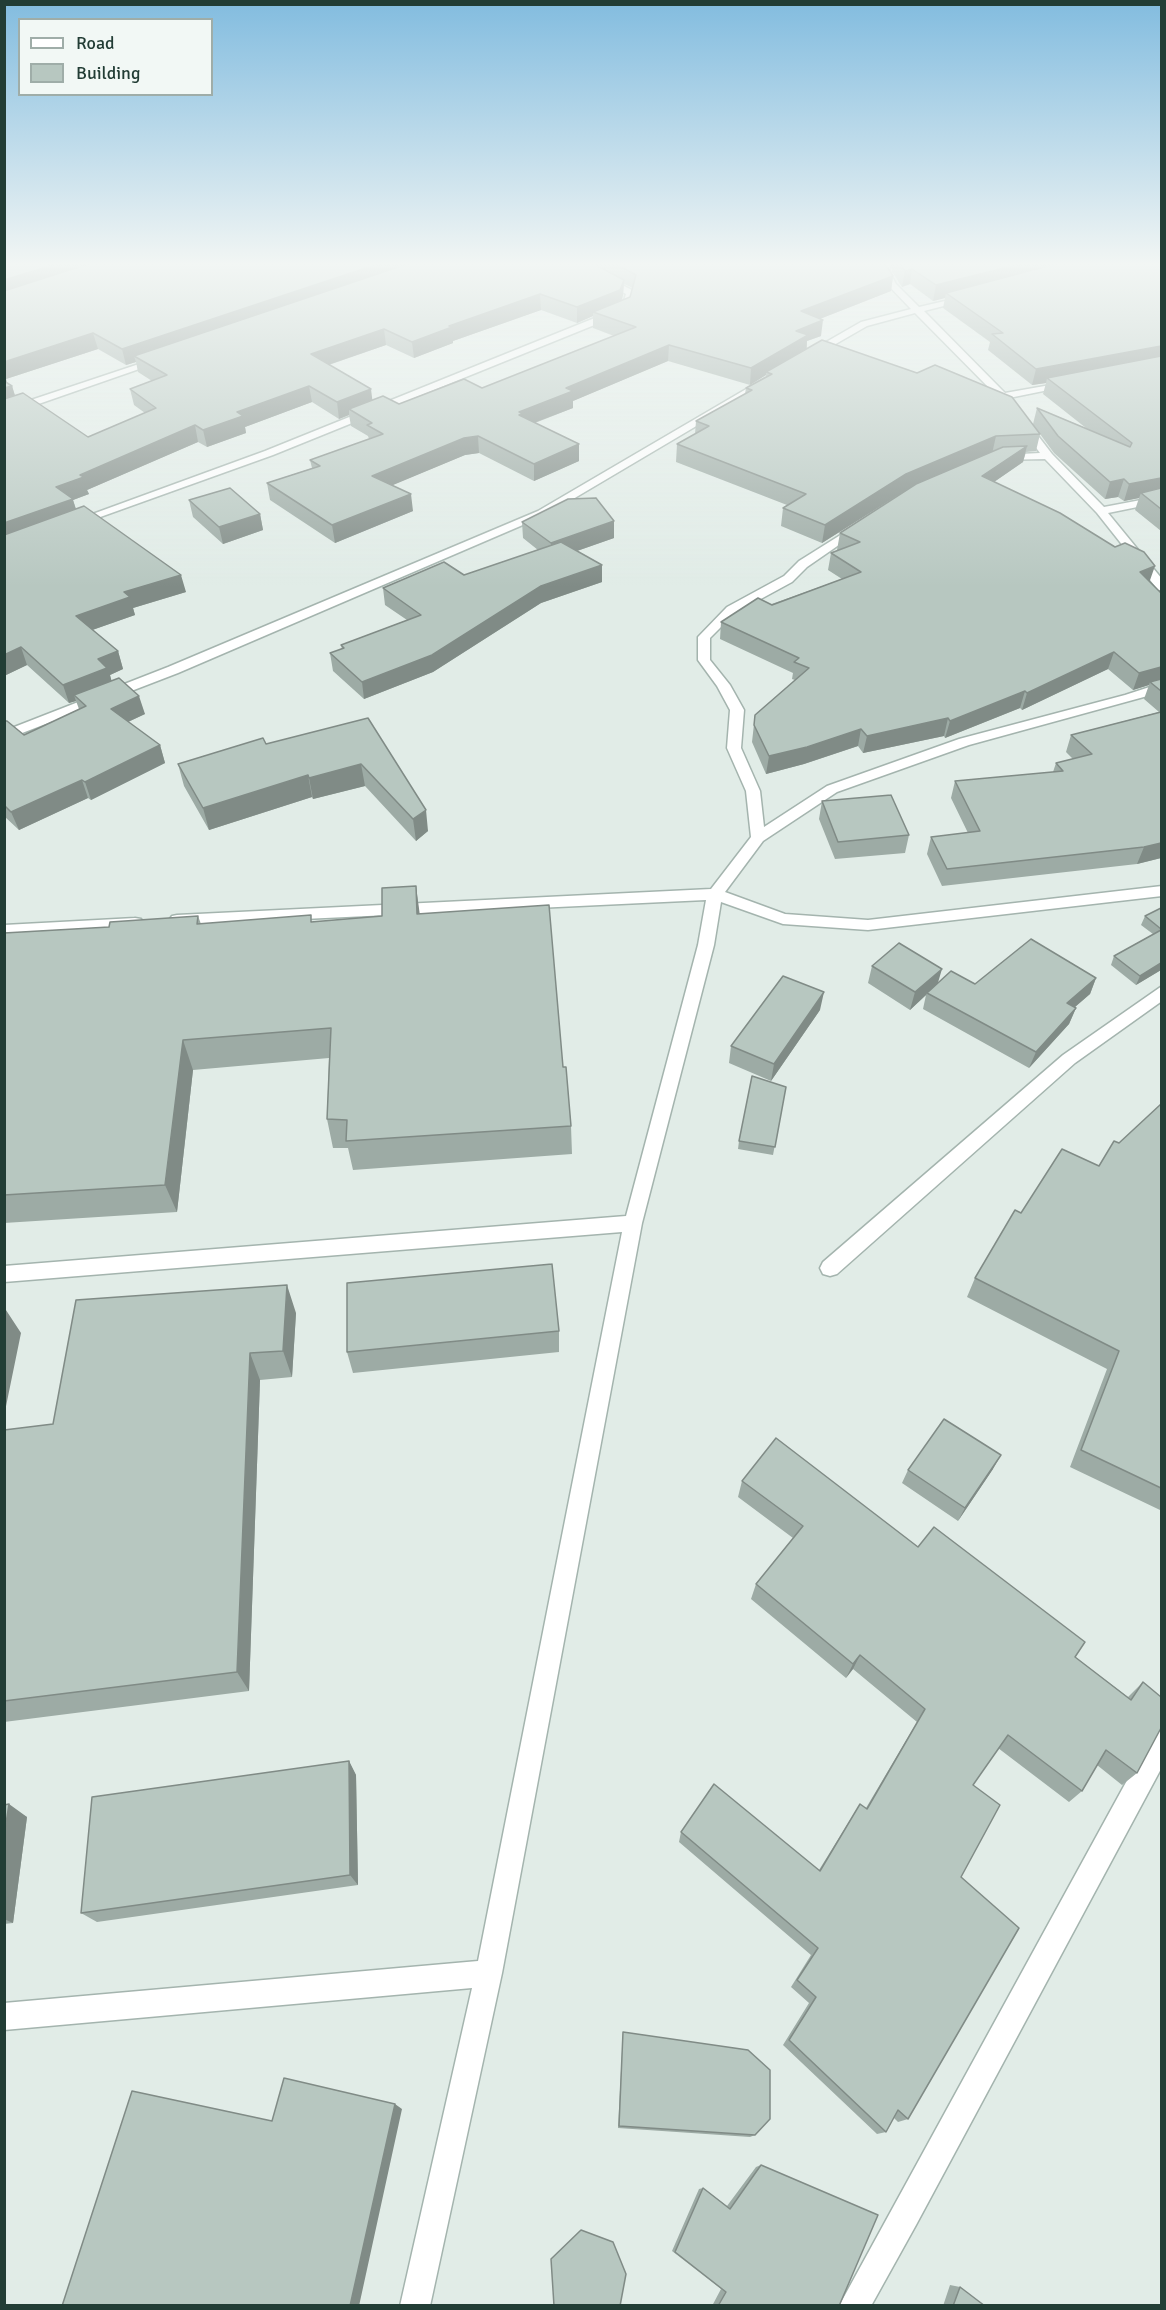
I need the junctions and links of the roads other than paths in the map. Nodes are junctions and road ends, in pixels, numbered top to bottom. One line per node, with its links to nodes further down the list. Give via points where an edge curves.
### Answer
1 (130, 371): 7 (street)
2 (473, 371): 13 (street, via 269,453)
3 (978, 371): 6 (street)
4 (773, 377): 16 (street, via 542,513 172,670)
5 (1080, 381): 6 (street)
6 (1002, 396): 8 (street)
7 (4, 413)
8 (1048, 456): 9 (street, via 997,458); 11 (street)
9 (986, 463)
10 (1161, 499): 11 (street)
11 (1101, 512): 14 (street)
12 (871, 519): 17 (street, via 803,564 788,579 731,610 704,637 704,660 737,710 734,748 753,791)
13 (59, 529)
14 (1161, 586)
15 (1161, 687): 17 (street, via 964,742 832,789)
16 (4, 736)
17 (758, 838): 19 (street)
18 (1161, 891): 19 (street, via 868,925 783,919)
19 (715, 894): 20 (street); 22 (street, via 706,945)
20 (4, 930)
21 (1161, 992): 23 (street, via 1069,1059)
22 (633, 1223): 24 (street); 26 (street)
23 (830, 1268)
24 (4, 1274)
25 (1161, 1742): 29 (street)
26 (489, 1973): 27 (street); 28 (street)
27 (4, 2018)
28 (415, 2306)
29 (854, 2306)

